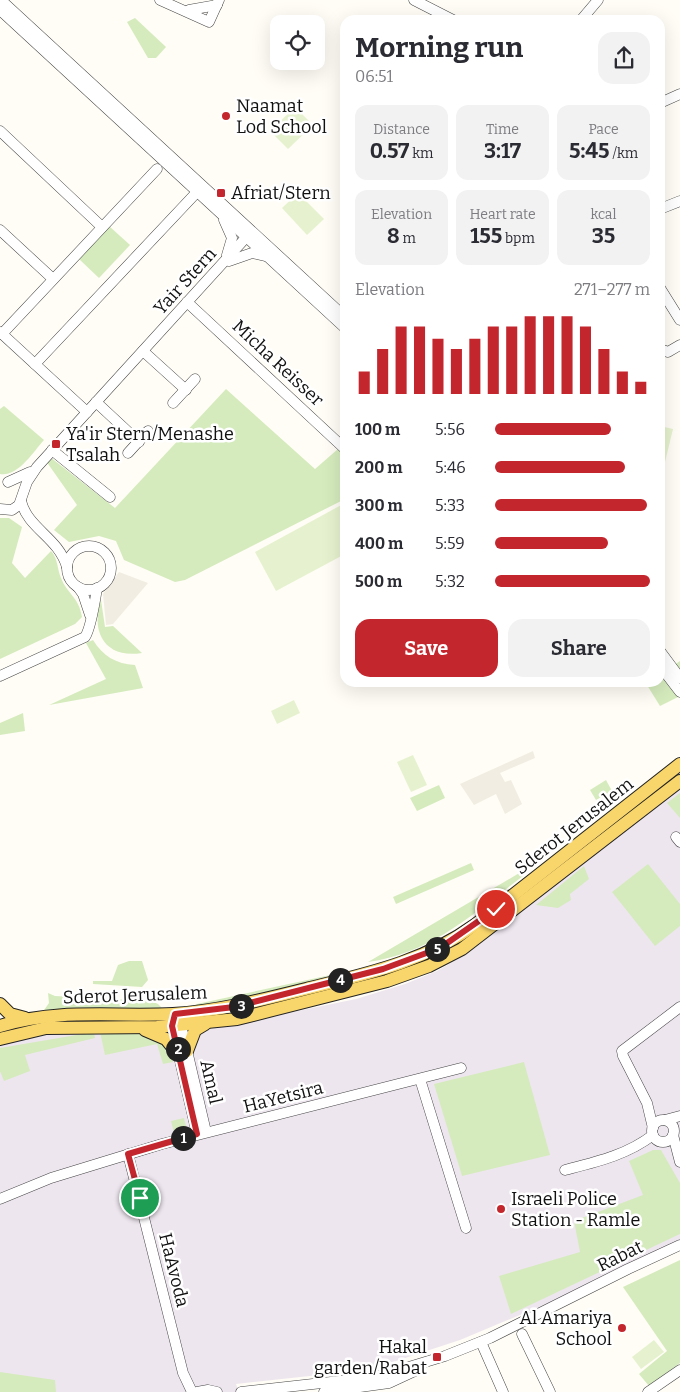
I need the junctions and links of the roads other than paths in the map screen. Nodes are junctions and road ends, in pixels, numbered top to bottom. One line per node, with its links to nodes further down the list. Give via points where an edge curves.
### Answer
1 (1, 0): 20 (street)
2 (160, 0): 6 (street)
3 (414, 0): 8 (street)
4 (598, 0): 9 (street)
5 (218, 2): 6 (street, via 192,11); 6 (street, via 209,22)
6 (180, 9)
7 (0, 10): 14 (street)
8 (443, 15)
9 (585, 15)
10 (680, 94): 11 (street)
11 (665, 100)
12 (1, 135): 18 (street)
13 (157, 169): 18 (street)
14 (197, 192): 17 (street); 33 (street)
15 (680, 201): 16 (street)
16 (665, 207)
17 (220, 213): 20 (street); 22 (street, via 232,238)
18 (102, 227): 23 (street)
19 (0, 230): 23 (street)
20 (249, 235): 21 (street); 22 (street, Yair Stern); 26 (street)
21 (270, 259): 22 (street, via 252,253); 28 (street)
22 (223, 263): 25 (street, Yair Stern)
23 (53, 279): 29 (street)
24 (665, 296): 27 (street)
25 (187, 302): 31 (street, Yair Stern); 41 (street, Micha Reisser)
26 (340, 313)
27 (680, 320)
28 (340, 323)
29 (1, 333): 33 (street)
30 (680, 346): 32 (street)
31 (143, 351): 35 (street); 36 (street, Yair Stern)
32 (665, 351)
33 (35, 364): 38 (street)
34 (195, 380): 35 (street)
35 (186, 390): 37 (street)
36 (96, 402): 38 (street, Yair Stern); 40 (street)
37 (173, 404)
38 (87, 412): 42 (street, Yair Stern)
39 (148, 431): 40 (street)
40 (139, 442): 43 (street)
41 (340, 443)
42 (52, 450): 44 (street, Yair Stern); 46 (street)
43 (128, 453)
44 (37, 467): 45 (street, Yair Stern, via 23,477); 47 (street, Yair Stern)
45 (3, 483): 47 (street, via 16,485)
46 (110, 497)
47 (21, 498): 48 (street, via 16,508); 49 (street, via 23,509)
48 (3, 511): 49 (street)
49 (33, 524): 50 (street)
50 (54, 542): 51 (street); 52 (street)
51 (82, 547): 52 (street, via 70,557); 54 (street, via 96,548 105,553 110,562 108,578)
52 (67, 567): 53 (street)
53 (78, 587): 54 (street); 55 (street, via 86,600)
54 (96, 588): 55 (street)
55 (91, 619): 58 (street, via 85,637)
56 (665, 658): 59 (street)
57 (665, 672): 60 (street)
58 (0, 676)
59 (680, 678)
60 (680, 692)
61 (680, 764): 66 (main road, Sderot Jerusalem, via 489,915 440,948 383,969)
62 (680, 780): 67 (main road, Sderot Jerusalem, via 489,930 446,959 387,981 259,1014)
63 (0, 1004): 65 (main road, via 10,1014)
64 (680, 1007): 73 (street, via 622,1050)
65 (30, 1018): 66 (main road, Sderot Jerusalem, via 66,1014); 69 (main road, Sderot Jerusalem)
66 (176, 1021): 67 (main road, Sderot Jerusalem); 68 (main road, Sderot Jerusalem); 70 (street, Amal)
67 (207, 1023): 70 (main road, via 195,1030)
68 (130, 1026): 69 (main road, Sderot Jerusalem); 70 (main road, via 160,1034)
69 (0, 1028)
70 (183, 1053): 77 (street, Amal)
71 (461, 1068): 72 (street, HaYetsira)
72 (420, 1079): 77 (street, HaYetsira); 84 (street)
73 (647, 1103): 75 (street); 79 (street)
74 (680, 1116): 75 (street)
75 (664, 1120): 78 (street, via 672,1126); 79 (street, via 656,1122)
76 (680, 1122): 78 (street)
77 (201, 1133): 80 (street, HaYetsira)
78 (674, 1133): 79 (street, via 667,1141); 81 (street)
79 (656, 1135): 81 (street); 82 (street, via 613,1157)
80 (128, 1154): 83 (street, HaYetsira, via 51,1178); 92 (street, HaAvoda, via 183,1373)
81 (679, 1160)
82 (565, 1170)
83 (0, 1199)
84 (466, 1228)
85 (680, 1245): 87 (street, Rabat)
86 (680, 1253): 87 (street, Rabat)
87 (574, 1297): 89 (street, Rabat)
88 (522, 1334): 98 (street)
89 (481, 1342): 90 (street, Rabat); 97 (street)
90 (445, 1356): 95 (street, Rabat, via 376,1377); 96 (street, Rabat, via 389,1383)
91 (680, 1370): 99 (street)
92 (192, 1392)
93 (197, 1392): 94 (street)
94 (218, 1392)
95 (242, 1392)
96 (324, 1392)
97 (503, 1392)
98 (550, 1392)
99 (648, 1392)

